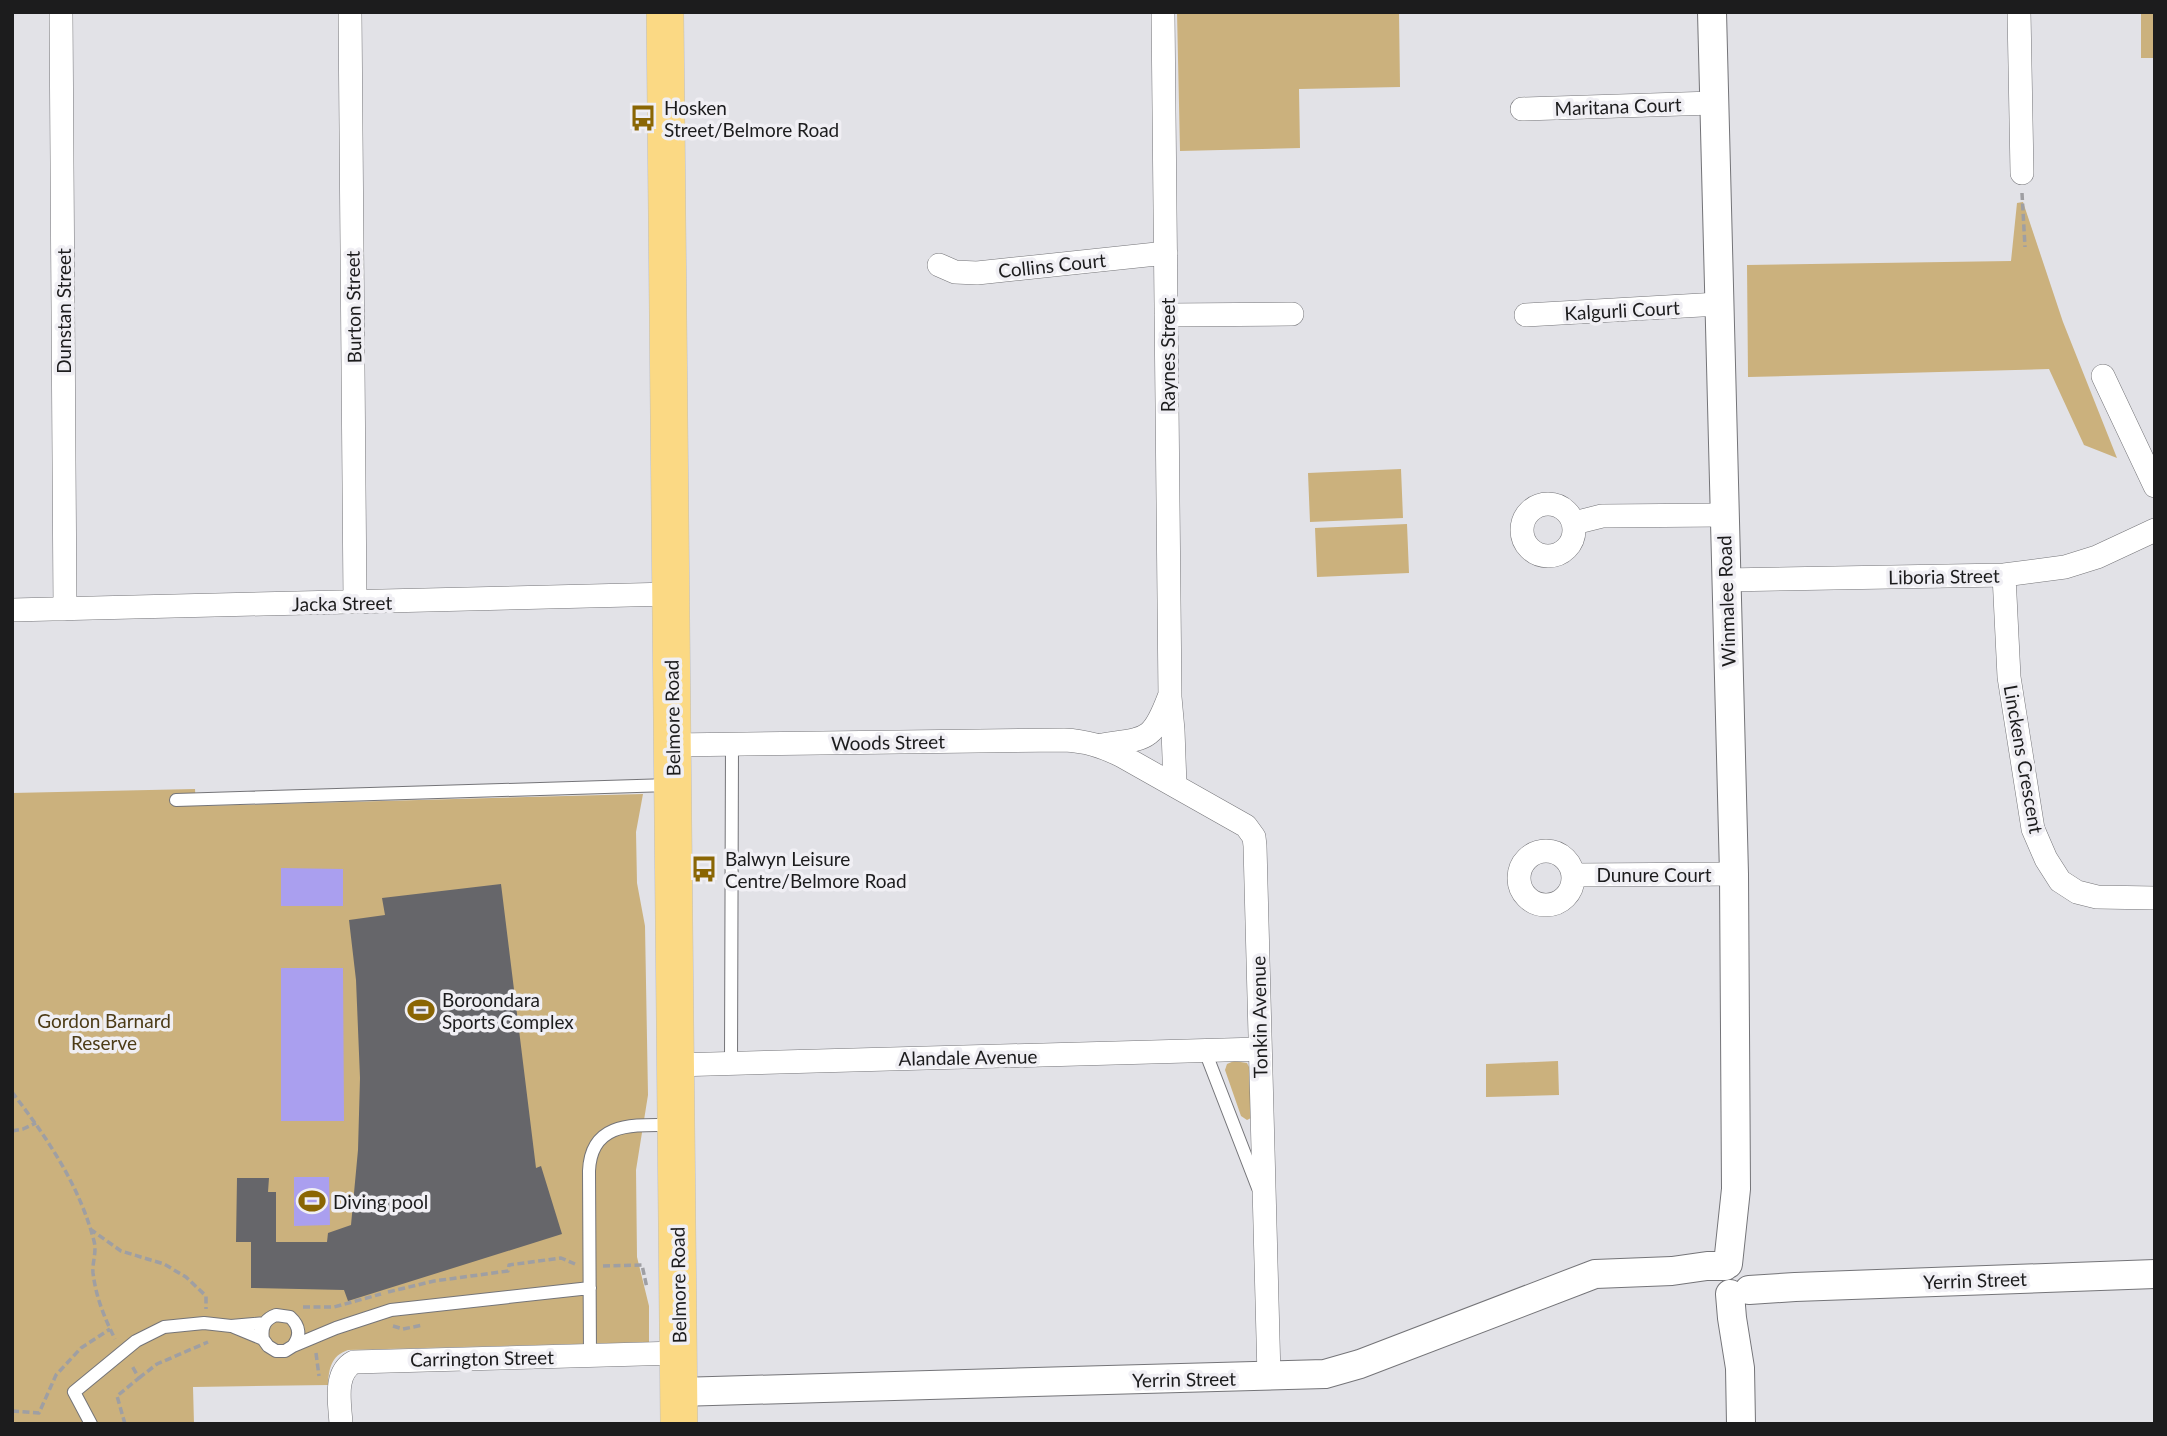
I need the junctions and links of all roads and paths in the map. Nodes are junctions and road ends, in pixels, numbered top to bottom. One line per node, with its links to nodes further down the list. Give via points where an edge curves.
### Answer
1 (61, 12): 26 (street, Dunstan Street)
2 (350, 12): 25 (street, Burton Street)
3 (665, 12): 24 (main road, Belmore Road)
4 (1163, 12): 11 (street, Raynes Street)
5 (1712, 12): 7 (street, Winmalee Road)
6 (2019, 12): 9 (street)
7 (1713, 103): 8 (street, Maritana Court); 13 (street, Winmalee Road)
8 (1522, 109)
9 (2022, 173): 10 (path)
10 (2025, 247)
11 (1167, 253): 12 (street, Collins Court, via 977,273 955,272); 15 (street, Raynes Street)
12 (939, 265)
13 (1718, 304): 16 (street, Kalgurli Court); 19 (street, Winmalee Road)
14 (1292, 314): 15 (street)
15 (1166, 315): 28 (street, Raynes Street)
16 (1526, 315)
17 (2103, 376): 18 (street)
18 (2155, 486)
19 (1723, 515): 20 (street, via 1602,516); 23 (street, Winmalee Road)
20 (1574, 523)
21 (2155, 530): 22 (street, Liboria Street, via 2065,567)
22 (2004, 576): 23 (street, Liboria Street); 37 (street, Linckens Crescent, via 2009,677 2033,829 2046,859 2060,881 2077,892)
23 (1725, 580): 35 (street, Winmalee Road)
24 (671, 594): 25 (street, Jacka Street); 30 (main road, Belmore Road)
25 (355, 602): 26 (street, Jacka Street)
26 (65, 609): 27 (street, Jacka Street)
27 (12, 610)
28 (1170, 697): 31 (street, Raynes Street, via 1160,722 1146,736); 33 (street, Raynes Street)
29 (732, 744): 30 (street, Woods Street); 31 (street, Woods Street, via 1064,740); 40 (lane)
30 (673, 745): 32 (main road, Belmore Road)
31 (1102, 746): 33 (street, Tonkin Avenue)
32 (673, 785): 34 (lane); 41 (main road, Belmore Road)
33 (1175, 785): 38 (street, Tonkin Avenue, via 1247,826 1254,837)
34 (176, 800)
35 (1734, 874): 36 (street, Dunure Court); 50 (street, Winmalee Road)
36 (1574, 875)
37 (2155, 898)
38 (1260, 1049): 39 (street, Alandale Avenue); 46 (street, Tonkin Avenue)
39 (1205, 1051): 40 (street, Alandale Avenue); 46 (lane)
40 (731, 1063): 41 (street, Alandale Avenue)
41 (675, 1065): 44 (main road, Belmore Road)
42 (12, 1092): 43 (path)
43 (36, 1123): 45 (path); 47 (path, via 67,1171)
44 (676, 1125): 48 (lane, via 623,1126 595,1145 589,1171); 63 (main road, Belmore Road)
45 (12, 1131)
46 (1264, 1205): 65 (street, Tonkin Avenue)
47 (90, 1229): 54 (path, via 121,1251 164,1264 186,1277 205,1296 206,1310); 58 (path, via 100,1308)
48 (590, 1265): 51 (lane); 52 (path, via 642,1265); 53 (path, via 561,1258 509,1265 508,1271 434,1281 334,1307)
49 (2155, 1274): 50 (street, Yerrin Street, via 1774,1290)
50 (1738, 1278): 65 (street, Yerrin Street, via 1672,1271 1595,1274 1335,1372); 71 (street, Winmalee Road, via 1732,1318 1740,1368)
51 (590, 1287): 57 (lane, via 407,1307); 64 (lane)
52 (649, 1292)
53 (293, 1307)
54 (216, 1311)
55 (265, 1323): 56 (lane); 59 (lane, via 285,1315); 60 (lane)
56 (231, 1326): 60 (lane); 62 (lane, via 204,1323 164,1328)
57 (336, 1328): 59 (lane); 61 (lane)
58 (110, 1329): 62 (path); 67 (path, via 82,1348 56,1375 39,1413)
59 (298, 1329): 61 (lane)
60 (263, 1339): 61 (lane, via 276,1351)
61 (293, 1346)
62 (121, 1352): 68 (lane, via 74,1392); 69 (path, via 139,1378 117,1396)
63 (678, 1353): 64 (street, Carrington Street); 66 (main road, Belmore Road)
64 (590, 1355): 70 (street, Carrington Street, via 354,1362 341,1376)
65 (1269, 1376): 66 (street, Yerrin Street)
66 (679, 1408)
67 (12, 1411)
68 (91, 1424)
69 (125, 1424)
70 (341, 1424)
71 (1741, 1424)

